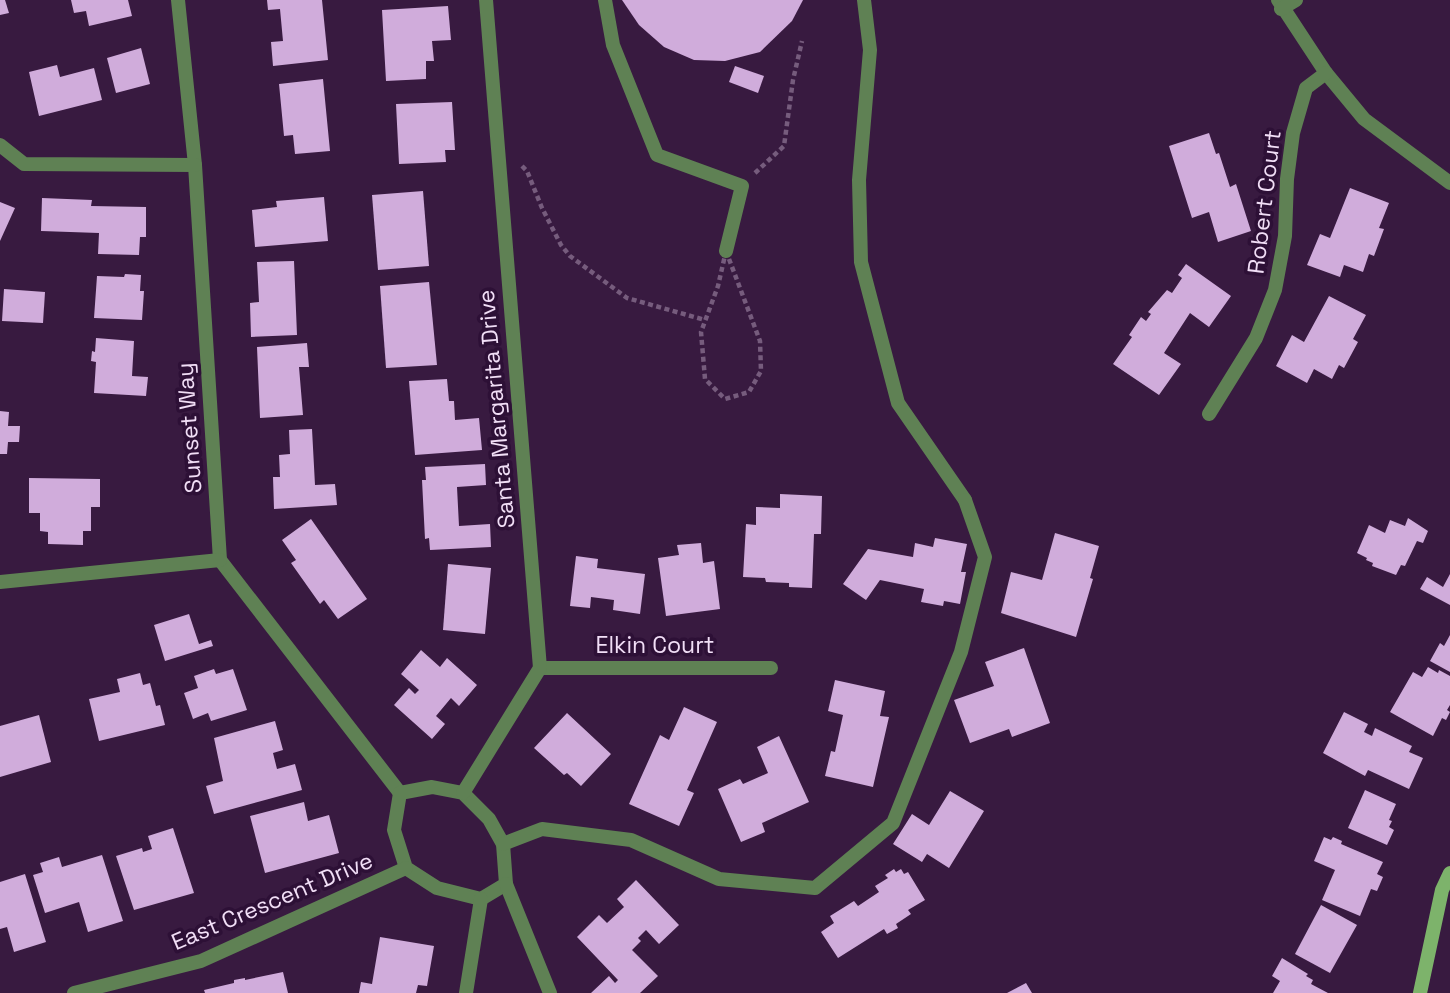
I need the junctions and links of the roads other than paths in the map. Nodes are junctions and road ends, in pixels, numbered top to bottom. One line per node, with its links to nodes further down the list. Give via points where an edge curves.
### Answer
1 (177, 0): 9 (street, Sunset Way)
2 (486, 0): 15 (street, Santa Margarita Drive)
3 (606, 0): 11 (street, via 613,45 657,155 742,186)
4 (864, 0): 19 (street, via 870,50 859,180 861,262 898,403 965,500 985,557 961,652 893,823 815,888 719,879 632,840 542,829)
5 (1296, 0): 6 (street)
6 (1280, 4): 7 (street)
7 (1326, 73): 10 (street, via 1364,119); 12 (street, Robert Court, via 1306,88 1293,133 1285,236 1275,290 1256,338)
8 (0, 145): 9 (street, via 24,164)
9 (195, 165): 13 (street, Sunset Way)
10 (1450, 183)
11 (726, 251)
12 (1209, 414)
13 (220, 560): 14 (street); 17 (street)
14 (0, 582)
15 (540, 668): 16 (street, Elkin Court); 18 (street)
16 (771, 668)
17 (400, 793): 18 (street, via 432,787); 20 (street, via 394,830)
18 (463, 793): 19 (street, via 489,818)
19 (503, 844): 22 (street)
20 (406, 868): 23 (street, via 437,888); 24 (street, East Crescent Drive, via 201,961)
21 (1450, 873): 27 (street, via 1441,890)
22 (506, 884): 23 (street); 26 (street)
23 (481, 899): 25 (street)
24 (74, 993)
25 (466, 993)
26 (550, 993)
27 (1420, 993)

